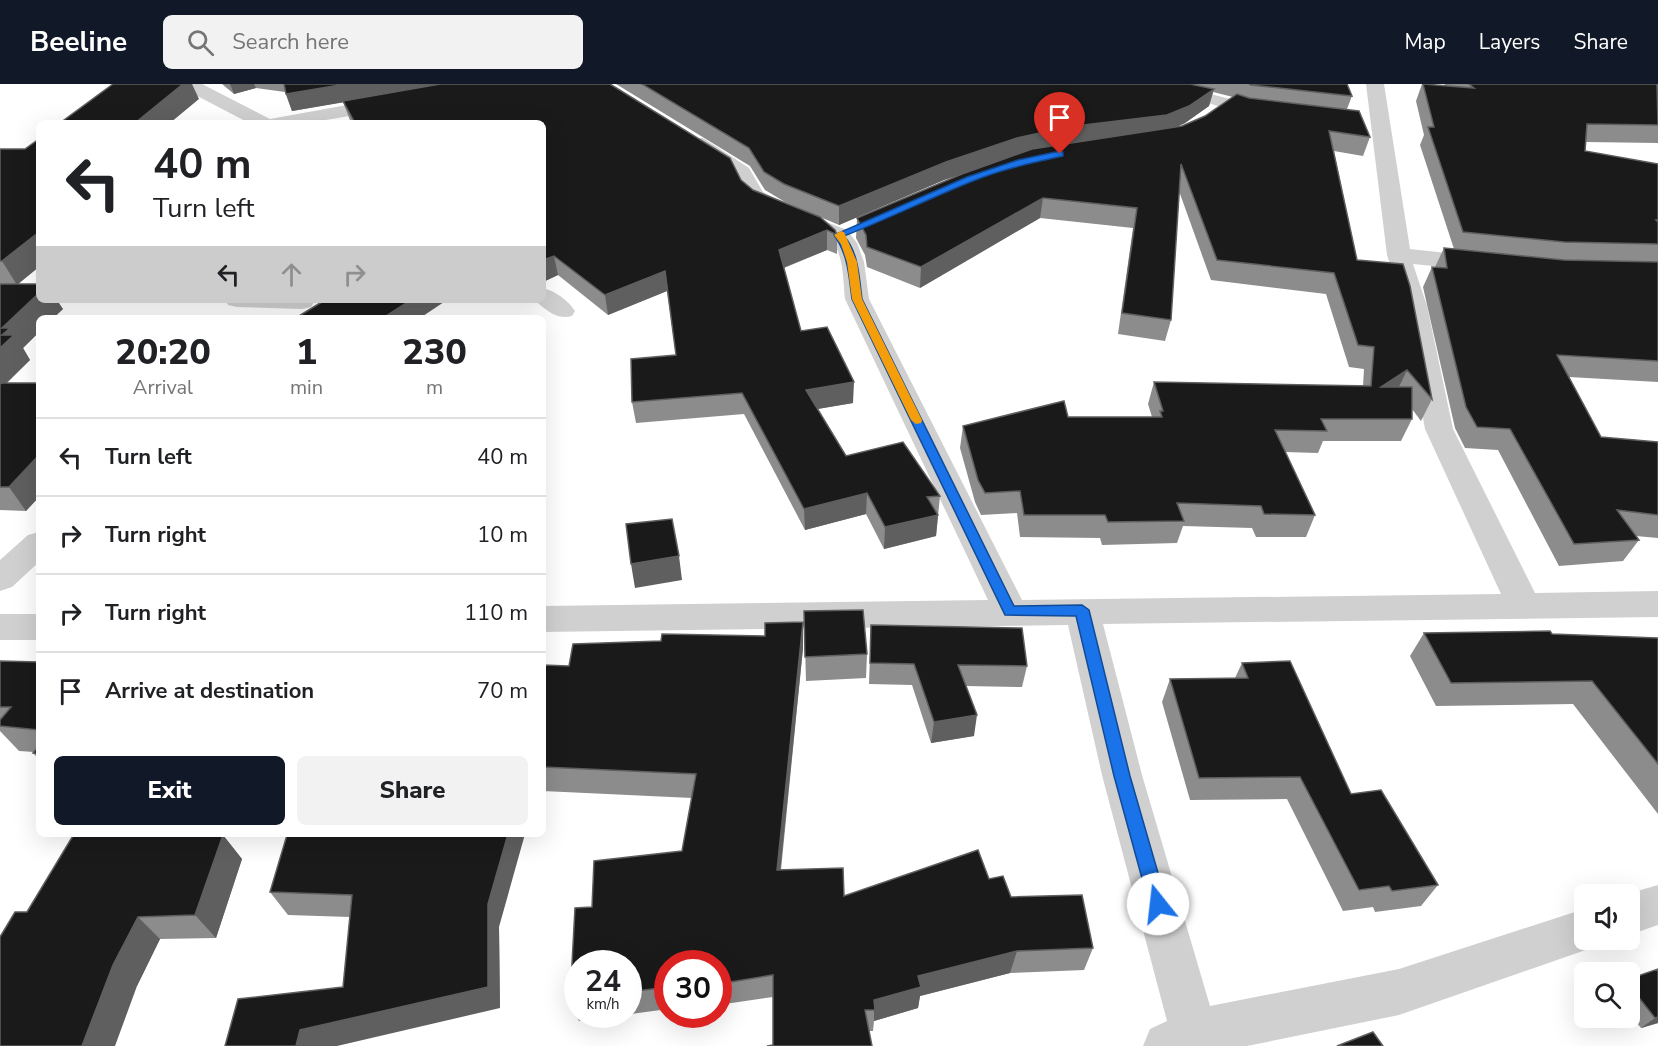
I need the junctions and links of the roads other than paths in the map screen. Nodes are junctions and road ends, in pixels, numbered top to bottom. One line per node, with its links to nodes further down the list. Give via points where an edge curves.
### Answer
1 (188, 84): 8 (street)
2 (1146, 84): 5 (street)
3 (1375, 84): 11 (street, via 1369,123)
4 (411, 99): 9 (street)
5 (1229, 104): 6 (street); 7 (street)
6 (1288, 113)
7 (1210, 118)
8 (258, 120)
9 (292, 120)
10 (673, 128): 22 (street, via 742,172 754,196 793,217 850,231 846,243 857,299)
11 (1399, 255): 12 (street); 20 (street, via 1414,306 1439,429)
12 (1506, 266)
13 (546, 298): 16 (street)
14 (263, 303): 15 (street)
15 (297, 307)
16 (563, 311)
17 (36, 546): 18 (street)
18 (0, 579)
19 (1658, 604): 20 (street)
20 (1524, 606): 21 (street)
21 (1082, 610): 22 (street); 29 (street)
22 (1010, 611): 23 (street)
23 (546, 619)
24 (0, 627): 25 (street)
25 (36, 627)
26 (1658, 905): 27 (street)
27 (1640, 911)
28 (1574, 933): 29 (street, via 1399,992)
29 (1187, 1042)

